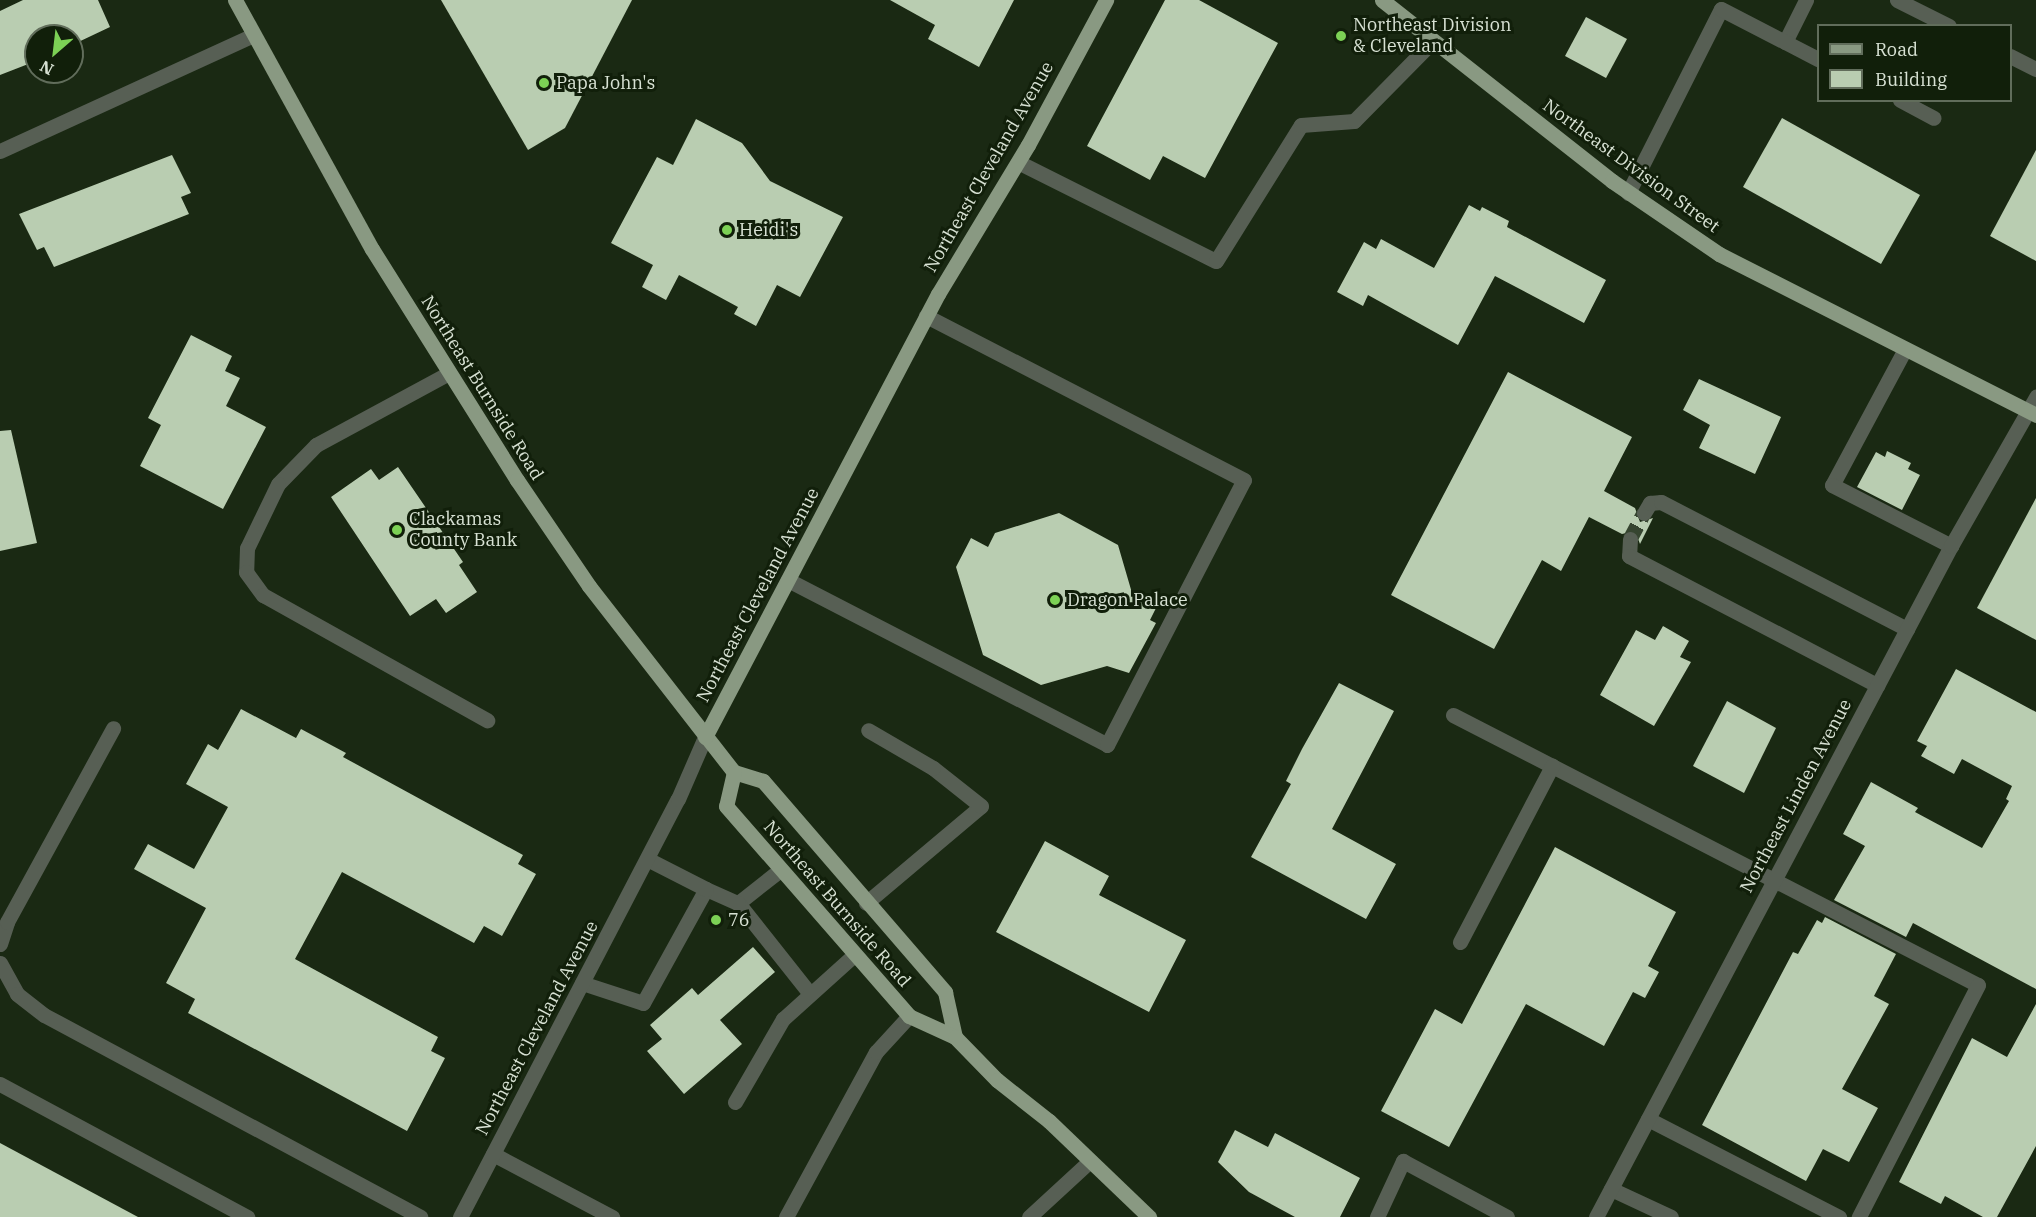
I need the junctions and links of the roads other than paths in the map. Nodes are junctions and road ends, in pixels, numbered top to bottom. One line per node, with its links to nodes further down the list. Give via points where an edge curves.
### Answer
1 (235, 0): 7 (main road, Northeast Burnside Road)
2 (1106, 0): 16 (main road, Northeast Cleveland Avenue)
3 (1382, 0): 8 (main road, Northeast Division Street)
4 (1806, 0): 9 (street)
5 (1897, 0): 6 (street)
6 (1945, 24)
7 (253, 35): 15 (street); 20 (main road, Northeast Burnside Road, via 372,249)
8 (1433, 41): 16 (street, via 1354,121 1301,125 1216,261); 17 (main road, Northeast Division Street)
9 (1785, 42): 11 (street); 17 (street, via 1721,9)
10 (2012, 57): 12 (street)
11 (1817, 58)
12 (2036, 69)
13 (1904, 102): 14 (street)
14 (1934, 118)
15 (0, 151)
16 (1018, 162): 18 (main road, Northeast Cleveland Avenue)
17 (1628, 193): 19 (main road, Northeast Division Street, via 1719,254)
18 (927, 316): 26 (main road, Northeast Cleveland Avenue); 26 (street, via 1244,480 1107,745)
19 (1904, 351): 22 (main road, Northeast Division Street); 25 (street, via 1832,485)
20 (449, 373): 30 (street, via 316,445 278,484 247,548 246,572 263,595); 33 (main road, Northeast Burnside Road, via 589,586)
21 (2036, 397): 22 (street, Northeast Linden Avenue)
22 (2032, 413): 25 (street, Northeast Linden Avenue)
23 (1644, 513): 27 (street, via 1650,503 1661,502)
24 (1630, 539): 28 (street, via 1629,556)
25 (1951, 546): 27 (street, Northeast Linden Avenue)
26 (788, 580): 33 (main road, Northeast Cleveland Avenue)
27 (1907, 629): 28 (street, Northeast Linden Avenue)
28 (1877, 685): 38 (street, Northeast Linden Avenue)
29 (1453, 715): 34 (street)
30 (487, 720)
31 (113, 728): 43 (street, via 7,922)
32 (868, 730): 41 (street, via 933,768 981,806)
33 (705, 737): 35 (main road, Northeast Burnside Road); 36 (street, Northeast Cleveland Avenue)
34 (1552, 766): 38 (street); 42 (street)
35 (734, 772): 37 (main road, Northeast Burnside Road, via 726,806); 41 (main road, Northeast Burnside Road, via 763,781)
36 (647, 859): 39 (street); 46 (street, Northeast Cleveland Avenue)
37 (780, 870): 40 (street); 44 (main road, Northeast Burnside Road)
38 (1774, 880): 52 (street, Northeast Linden Avenue); 68 (street, via 1978,985)
39 (706, 889): 40 (street); 46 (street, via 643,1003)
40 (738, 903): 47 (street)
41 (866, 903): 49 (main road, Northeast Burnside Road, via 945,992)
42 (1460, 942)
43 (0, 944)
44 (854, 955): 47 (street); 48 (main road, Northeast Burnside Road)
45 (0, 963): 57 (street, via 16,994 44,1015)
46 (582, 983): 53 (street, Northeast Cleveland Avenue)
47 (810, 994): 51 (street, via 783,1019)
48 (909, 1016): 49 (main road, Northeast Burnside Road); 60 (street, via 876,1052)
49 (955, 1037): 54 (main road, Northeast Burnside Road, via 997,1080)
50 (0, 1084): 56 (street)
51 (735, 1102)
52 (1647, 1119): 55 (street, Northeast Linden Avenue); 67 (street)
53 (493, 1154): 58 (street, Northeast Cleveland Avenue); 59 (street)
54 (1090, 1161): 61 (street); 62 (main road, Northeast Burnside Road)
55 (1611, 1189): 65 (street, Northeast Linden Avenue); 66 (street)
56 (248, 1217)
57 (420, 1217)
58 (460, 1217)
59 (612, 1217)
60 (786, 1217)
61 (1029, 1217)
62 (1149, 1217)
63 (1377, 1217): 64 (street, via 1403,1161)
64 (1508, 1217)
65 (1596, 1217)
66 (1671, 1217)
67 (1839, 1217)
68 (1859, 1217)

